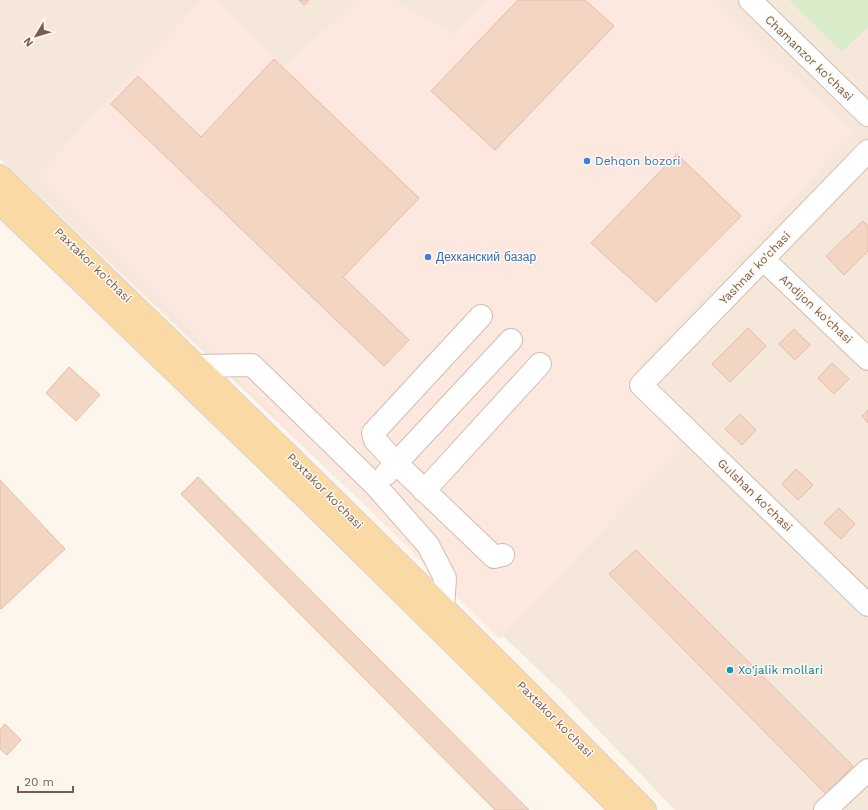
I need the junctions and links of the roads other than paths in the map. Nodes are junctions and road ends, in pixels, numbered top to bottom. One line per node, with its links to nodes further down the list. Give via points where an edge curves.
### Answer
1 (750, 0): 2 (street, Chamanzor ko'chasi)
2 (868, 115)
3 (868, 151): 6 (street, Yashnar ko'chasi)
4 (0, 176): 11 (main road, Paxtakor ko'chasi)
5 (0, 202): 20 (main road, Paxtakor ko'chasi, via 299,491)
6 (764, 260): 9 (street, Andijon ko'chasi); 12 (street, Yashnar ko'chasi)
7 (481, 316): 13 (street, via 373,433 375,440)
8 (511, 340): 13 (street)
9 (868, 359)
10 (540, 364): 15 (street)
11 (197, 366): 14 (street, via 252,365); 18 (main road, Paxtakor ko'chasi)
12 (641, 385): 17 (street, Gulshan ko'chasi)
13 (396, 464): 14 (street); 15 (street)
14 (374, 485): 18 (street, via 428,545 445,578)
15 (424, 491): 16 (street, via 494,557)
16 (503, 556)
17 (868, 605)
18 (443, 607): 21 (main road, Paxtakor ko'chasi)
19 (868, 770): 22 (street)
20 (622, 810)
21 (645, 810)
22 (825, 810)

